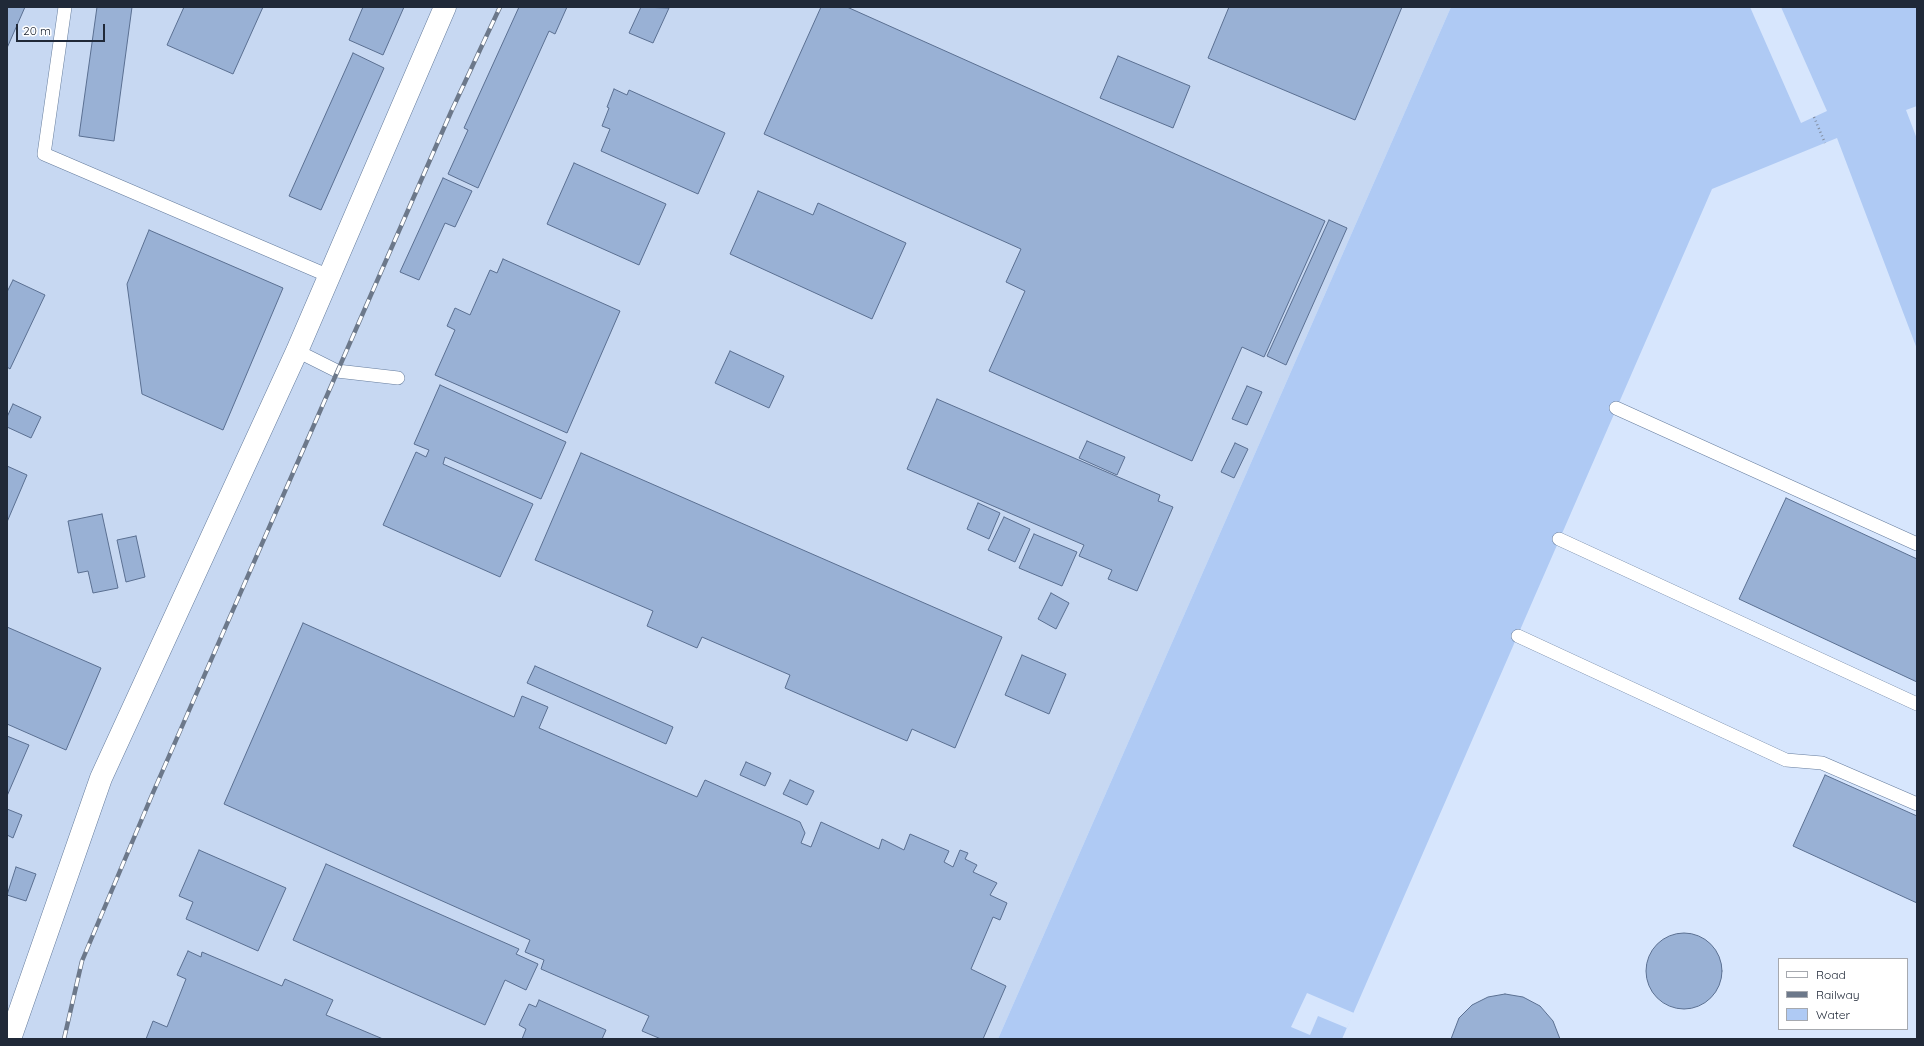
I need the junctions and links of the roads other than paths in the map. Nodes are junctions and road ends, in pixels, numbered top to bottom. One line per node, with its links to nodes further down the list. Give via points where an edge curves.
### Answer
1 (65, 7): 3 (lane, via 44,154)
2 (445, 7): 3 (street)
3 (329, 276): 4 (street)
4 (297, 351): 5 (lane, via 337,372); 12 (street, via 101,778)
5 (398, 378)
6 (1616, 408): 8 (lane)
7 (1559, 539): 10 (lane)
8 (1917, 544)
9 (1518, 636): 11 (lane, via 1786,760 1822,763)
10 (1917, 704)
11 (1917, 804)
12 (10, 1039)

